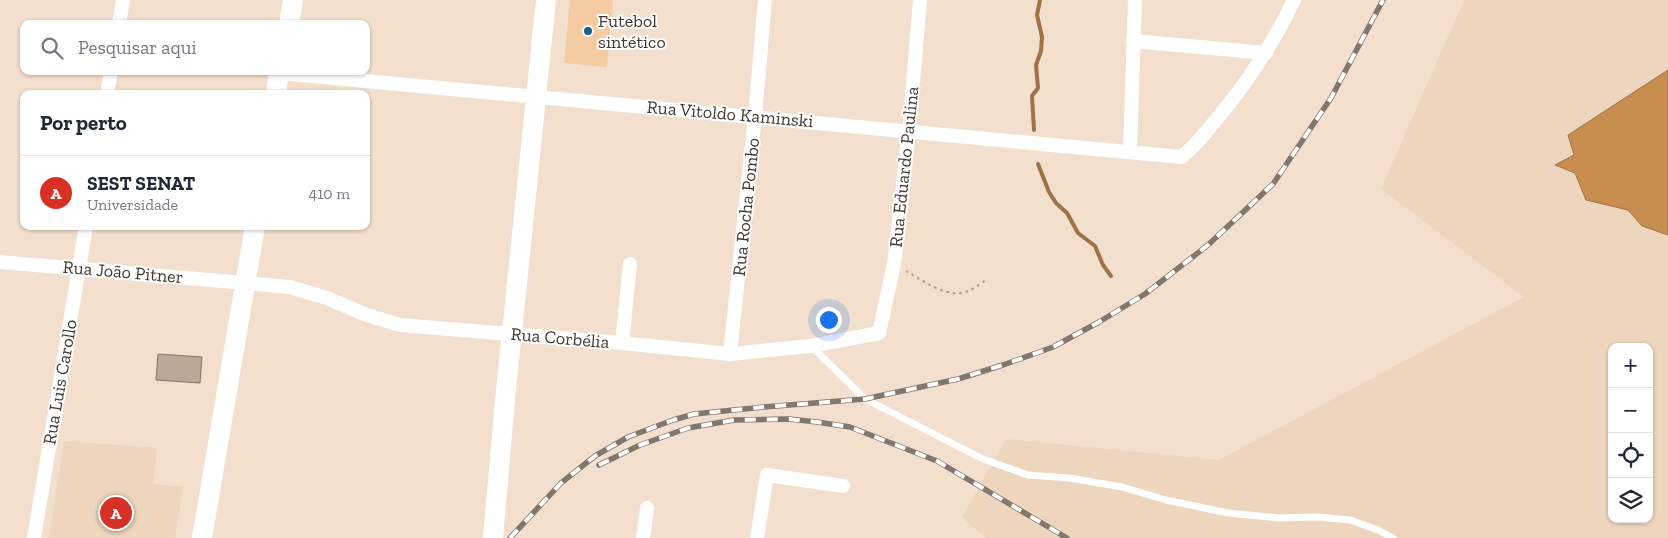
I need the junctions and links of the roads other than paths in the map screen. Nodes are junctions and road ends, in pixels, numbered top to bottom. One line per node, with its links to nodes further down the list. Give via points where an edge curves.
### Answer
1 (123, 0): 8 (street)
2 (293, 0): 9 (street)
3 (546, 0): 17 (street)
4 (765, 0): 18 (street, Rua Rocha Pombo)
5 (920, 0): 19 (street, Rua Eduardo Paulina)
6 (1135, 0): 10 (street)
7 (1294, 0): 11 (street)
8 (120, 20)
9 (289, 20)
10 (1133, 41): 11 (street); 20 (street)
11 (1266, 53): 20 (street, Rua Vitoldo Kaminski, via 1240,91 1191,149 1181,156)
12 (110, 75): 15 (street)
13 (279, 75): 16 (street)
14 (311, 75): 17 (street, Rua Vitoldo Kaminski)
15 (109, 90)
16 (277, 90)
17 (537, 96): 18 (street, Rua Vitoldo Kaminski); 28 (street)
18 (755, 117): 19 (street, Rua Vitoldo Kaminski); 31 (street, Rua Rocha Pombo)
19 (909, 131): 20 (street, Rua Vitoldo Kaminski); 27 (street, Rua Eduardo Paulina, via 894,264)
20 (1130, 152)
21 (85, 230): 25 (street, Rua Luis Carollo)
22 (254, 230): 26 (street)
23 (0, 262): 25 (street, Rua João Pitner)
24 (630, 264): 29 (street)
25 (79, 268): 26 (street, Rua João Pitner); 35 (street, Rua Luis Carollo)
26 (245, 283): 28 (street, Rua Corbélia, via 290,287 400,325); 36 (street)
27 (879, 333): 30 (street, Rua Corbélia)
28 (512, 335): 29 (street, Rua Corbélia); 34 (street)
29 (622, 343): 31 (street, Rua Corbélia)
30 (811, 346): 31 (street, Rua Corbélia); 39 (lane, via 865,399 983,459 1028,475 1070,478 1228,513 1350,520)
31 (730, 354)
32 (844, 486): 38 (street, via 767,475)
33 (647, 508): 37 (street)
34 (494, 530)
35 (34, 538)
36 (202, 538)
37 (643, 538)
38 (757, 538)
39 (1393, 538)

